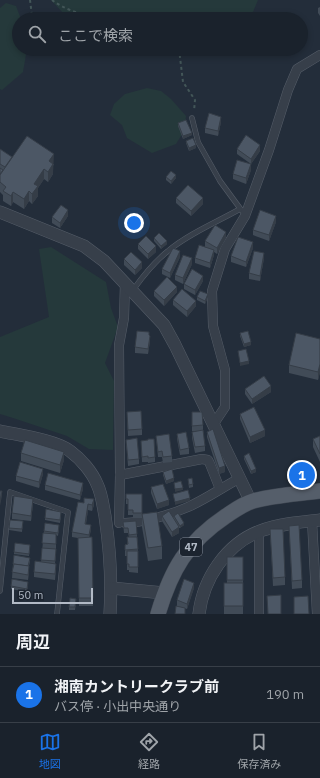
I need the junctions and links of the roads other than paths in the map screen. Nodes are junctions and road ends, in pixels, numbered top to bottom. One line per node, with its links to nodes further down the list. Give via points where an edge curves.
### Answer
1 (320, 55): 4 (street, via 297,69 269,150)
2 (192, 118): 4 (lane, via 198,142 220,181)
3 (0, 212): 5 (street, via 84,246 104,261)
4 (243, 212): 5 (lane, via 181,241); 6 (street, via 225,250 212,291 213,326 225,370 225,407)
5 (129, 287): 6 (street, via 168,332); 8 (street, via 119,345)
6 (213, 425): 9 (street)
7 (0, 431): 14 (street, via 60,445 70,451 98,484)
8 (120, 474): 10 (street, via 202,459 208,460); 15 (street)
9 (240, 478): 10 (street); 12 (street)
10 (220, 489): 15 (street, via 188,507 163,516)
11 (320, 491): 12 (main road, 47)
12 (251, 502): 19 (main road, 47, via 216,523 197,540 181,559)
13 (316, 520): 16 (street, via 281,525); 25 (street)
14 (106, 523): 15 (street); 17 (street)
15 (119, 523)
16 (259, 532): 23 (street, via 238,543 222,559 209,579 200,602); 24 (street)
17 (111, 588): 19 (street); 21 (street)
18 (0, 591): 20 (lane, via 10,492 68,512)
19 (164, 593): 22 (main road, 47)
20 (57, 614)
21 (110, 614)
22 (158, 614)
23 (199, 614)
24 (259, 614)
25 (317, 614)

